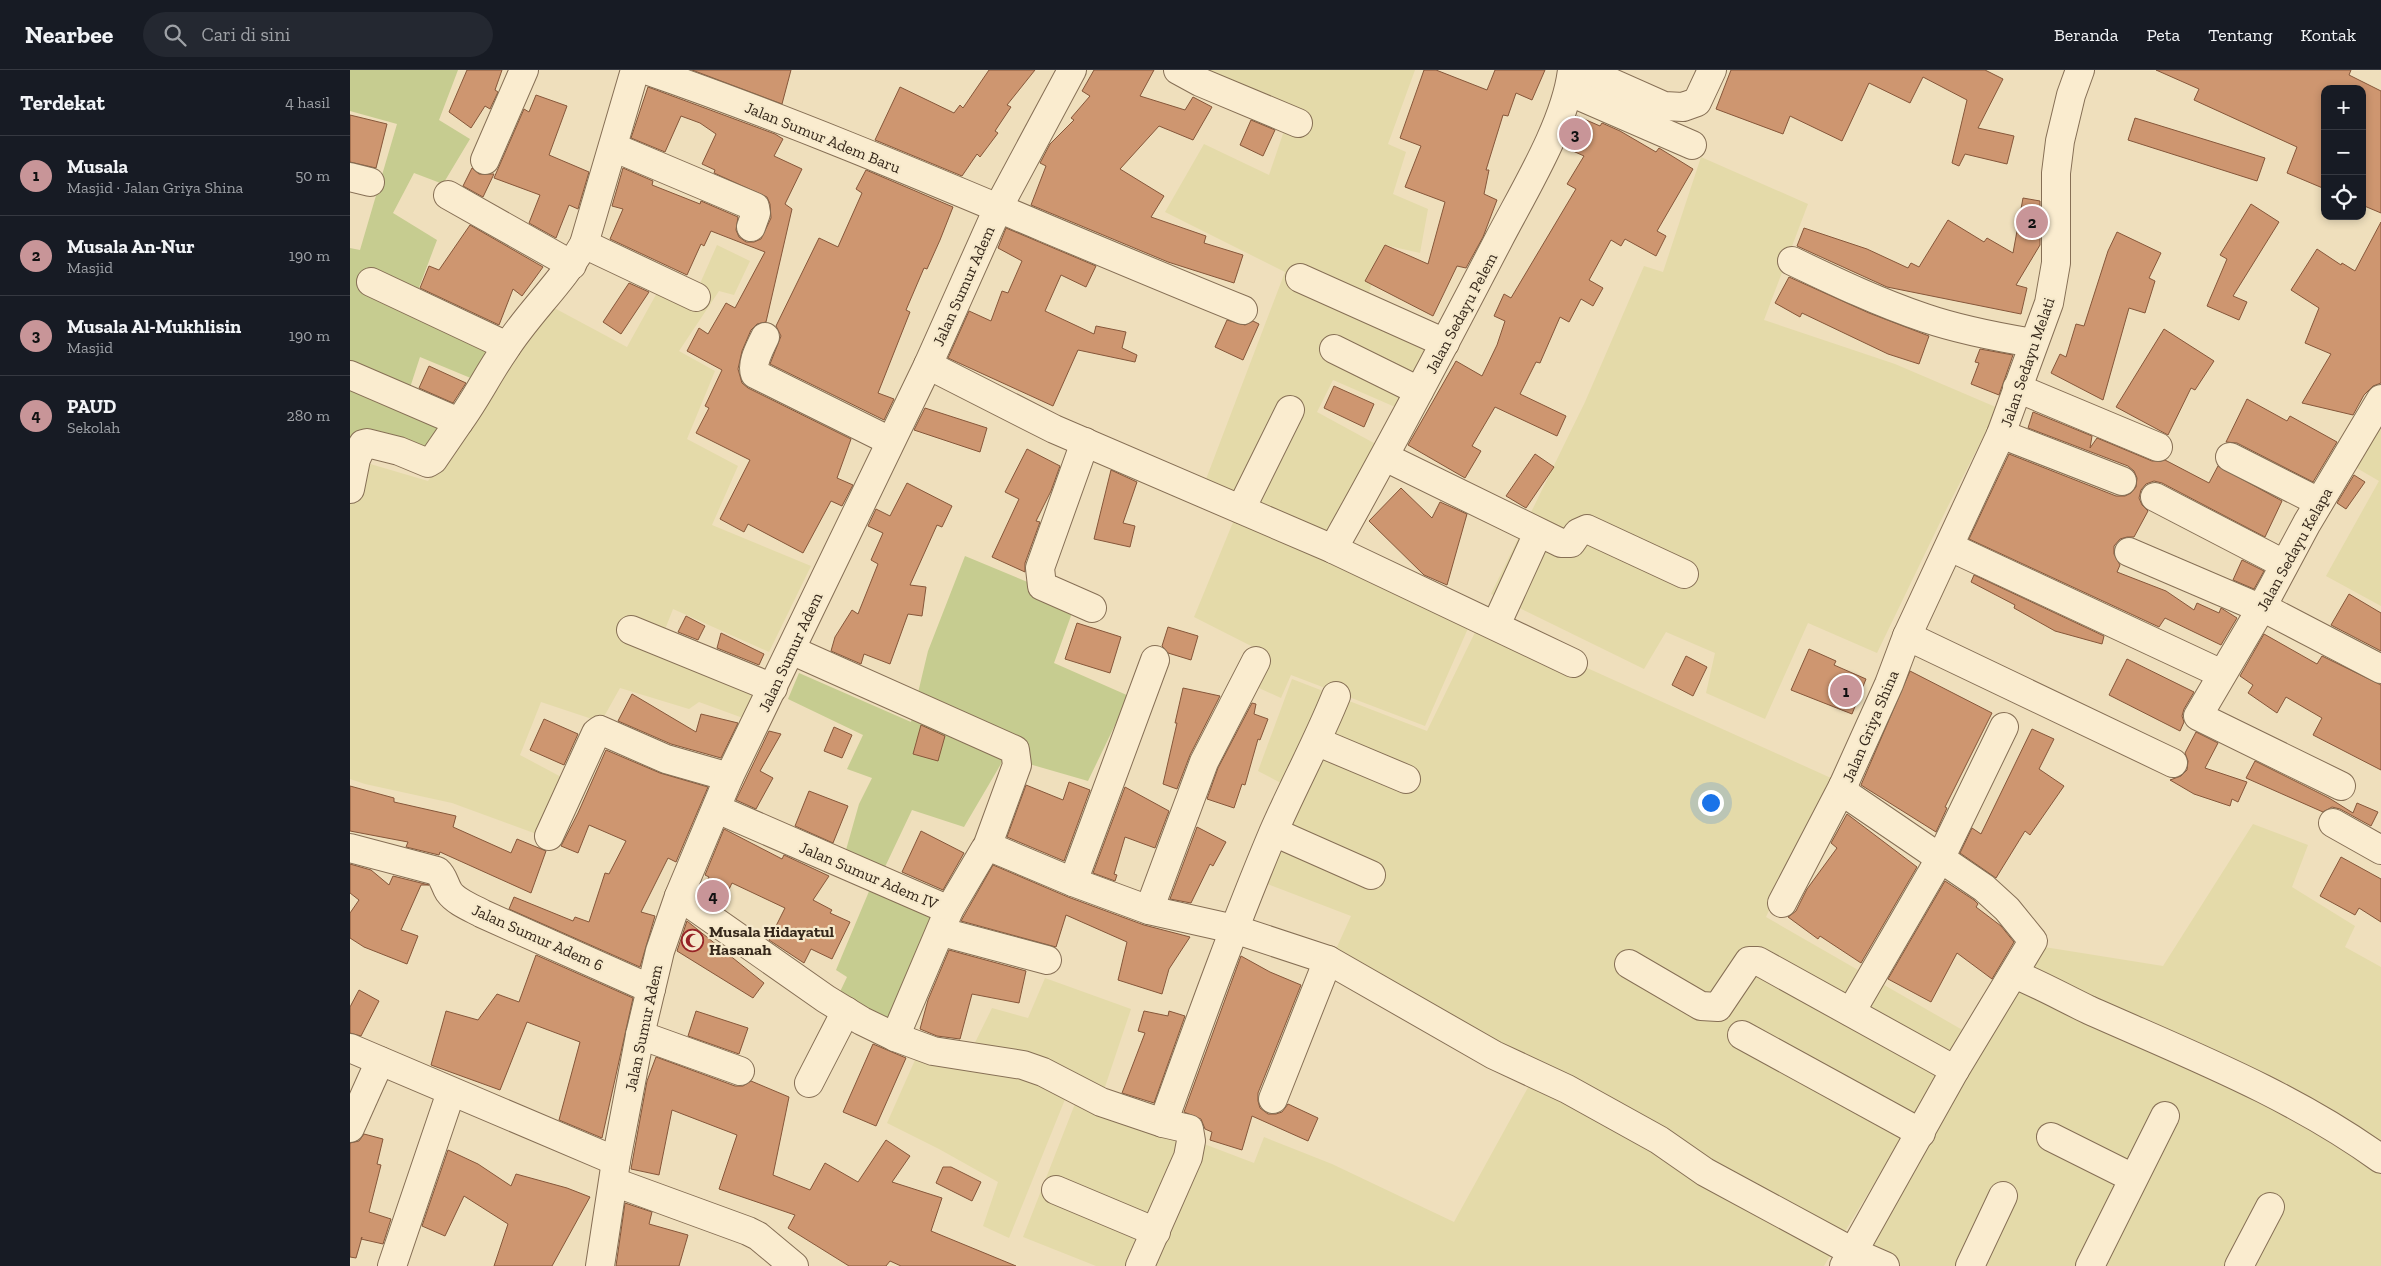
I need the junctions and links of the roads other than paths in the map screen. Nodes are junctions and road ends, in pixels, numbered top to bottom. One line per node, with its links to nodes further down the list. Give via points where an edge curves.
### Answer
1 (524, 70): 12 (street)
2 (635, 70): 11 (street)
3 (646, 70): 14 (street, Jalan Sumur Adem Baru, via 744,105)
4 (1072, 70): 14 (street, Jalan Sumur Adem)
5 (1178, 70): 9 (street)
6 (1712, 70): 8 (street, via 1697,102 1683,107 1664,106)
7 (2080, 70): 24 (street, Jalan Sedayu Melati, via 2060,141 2053,284)
8 (1575, 77): 10 (street); 23 (street, Jalan Sedayu Pelem, via 1540,161)
9 (1298, 123)
10 (1692, 145)
11 (614, 147): 15 (street, via 754,207 756,213); 16 (street)
12 (485, 160)
13 (448, 195): 16 (street)
14 (999, 206): 21 (street, Jalan Sumur Adem Baru); 27 (street, Jalan Sumur Adem)
15 (751, 227)
16 (578, 254): 20 (street); 25 (street)
17 (1792, 261): 24 (street, via 1853,290 1925,318 1982,334)
18 (1300, 278): 23 (street)
19 (371, 282): 25 (street)
20 (696, 296)
21 (1243, 310)
22 (765, 337): 35 (street, via 756,358 754,374)
23 (1445, 343): 30 (street, Jalan Sedayu Pelem)
24 (2033, 343): 29 (street, Jalan Sedayu Melati)
25 (507, 346): 33 (street)
26 (1334, 349): 30 (street)
27 (928, 365): 35 (street, Jalan Sumur Adem); 36 (street)
28 (350, 375): 33 (street)
29 (2016, 388): 34 (street, Jalan Sedayu Melati); 37 (street)
30 (1419, 391): 38 (street, Jalan Sedayu Pelem)
31 (2381, 399): 43 (street, Jalan Sedayu Kelapa)
32 (1290, 410): 44 (street)
33 (459, 422): 41 (street, via 428,463 399,451 363,444 356,459)
34 (2001, 434): 40 (street); 46 (street, Jalan Sedayu Melati)
35 (890, 441): 56 (street, Jalan Sumur Adem)
36 (1085, 442): 44 (street); 52 (street, via 1040,568 1040,577 1042,586)
37 (2158, 447)
38 (1385, 457): 45 (street); 47 (street, Jalan Sedayu Pelem)
39 (2230, 457): 43 (street)
40 (2122, 481)
41 (350, 489)
42 (2155, 497): 49 (street)
43 (2319, 502): 49 (street, Jalan Sedayu Kelapa)
44 (1241, 509): 47 (street)
45 (1538, 533): 50 (street, via 1567,544 1586,529); 53 (street)
46 (1950, 547): 55 (street, Jalan Sedayu Melati); 61 (street)
47 (1333, 548): 53 (street)
48 (2129, 552): 51 (street)
49 (2284, 564): 51 (street, Jalan Sedayu Kelapa)
50 (1684, 574)
51 (2262, 607): 60 (street); 61 (street, Jalan Sedayu Kelapa)
52 (1092, 608)
53 (1496, 625): 59 (street)
54 (631, 630): 62 (street)
55 (1907, 636): 66 (street); 69 (street, Jalan Griya Shina)
56 (791, 650): 62 (street, Jalan Sumur Adem); 75 (street, via 1015,750 1016,765)
57 (1155, 660): 80 (street)
58 (1256, 661): 83 (street, via 1204,762)
59 (1573, 663)
60 (2381, 669)
61 (2222, 674): 70 (street, Jalan Sedayu Kelapa, via 2198,716)
62 (773, 688): 67 (street, Jalan Sumur Adem)
63 (1336, 696): 65 (street)
64 (2004, 727): 78 (street)
65 (1318, 742): 68 (street); 73 (street)
66 (2173, 763)
67 (729, 777): 71 (street, Jalan Sumur Adem); 74 (street, via 666,759 600,730)
68 (1406, 779)
69 (1843, 786): 78 (street, Jalan Griya Shina, via 1848,796); 82 (street)
70 (2342, 786)
71 (716, 809): 81 (street, Jalan Sumur Adem); 84 (street, Jalan Sumur Adem IV)
72 (2332, 822): 77 (street)
73 (1274, 832): 79 (street); 85 (street)
74 (549, 836)
75 (988, 847): 80 (street); 84 (street)
76 (350, 848): 90 (street, Jalan Sumur Adem 6, via 437,871 457,900)
77 (2381, 850)
78 (1941, 857): 89 (street, Jalan Griya Shina, via 1984,888 2007,909 2033,941); 92 (street)
79 (1371, 874)
80 (1073, 882): 83 (street)
81 (680, 896): 90 (street, Jalan Sumur Adem, via 660,951); 91 (street)
82 (1782, 903)
83 (1149, 910): 85 (street)
84 (946, 921): 86 (street); 95 (street, Jalan Sumur Adem IV)
85 (1234, 929): 87 (street); 104 (street)
86 (1047, 960)
87 (1328, 960): 102 (street); 115 (street, via 1494,1055 1567,1089 1658,1140)
88 (1629, 964): 92 (street, via 1709,1008 1718,1007 1749,961 1758,961)
89 (2019, 976): 98 (street); 108 (street, via 2281,1096)
90 (651, 989): 93 (street, Jalan Sumur Adem)
91 (846, 1011): 95 (street); 100 (street)
92 (1851, 1012): 98 (street)
93 (640, 1035): 99 (street); 109 (street, Jalan Sumur Adem)
94 (1742, 1036): 106 (street)
95 (895, 1037): 104 (street, via 933,1051 1023,1065 1101,1102)
96 (350, 1048): 97 (street)
97 (380, 1061): 101 (street); 105 (street)
98 (1955, 1070): 106 (street)
99 (740, 1071)
100 (809, 1083)
101 (451, 1092): 109 (street); 116 (street)
102 (1273, 1098)
103 (2165, 1116): 110 (street)
104 (1163, 1123): 114 (street, via 1188,1129 1191,1141 1188,1157)
105 (350, 1128)
106 (1921, 1133): 115 (street)
107 (2051, 1137): 110 (street)
108 (2381, 1159)
109 (615, 1171): 117 (street, Jalan Sumur Adem); 118 (street, via 758,1236)
110 (2134, 1178): 122 (street)
111 (1056, 1190): 114 (street)
112 (2003, 1196): 121 (street)
113 (2270, 1207): 123 (street)
114 (1156, 1232): 119 (street)
115 (1848, 1259): 120 (street)
116 (392, 1266)
117 (600, 1266)
118 (794, 1266)
119 (1140, 1266)
120 (1885, 1266)
121 (1970, 1266)
122 (2090, 1266)
123 (2239, 1266)

